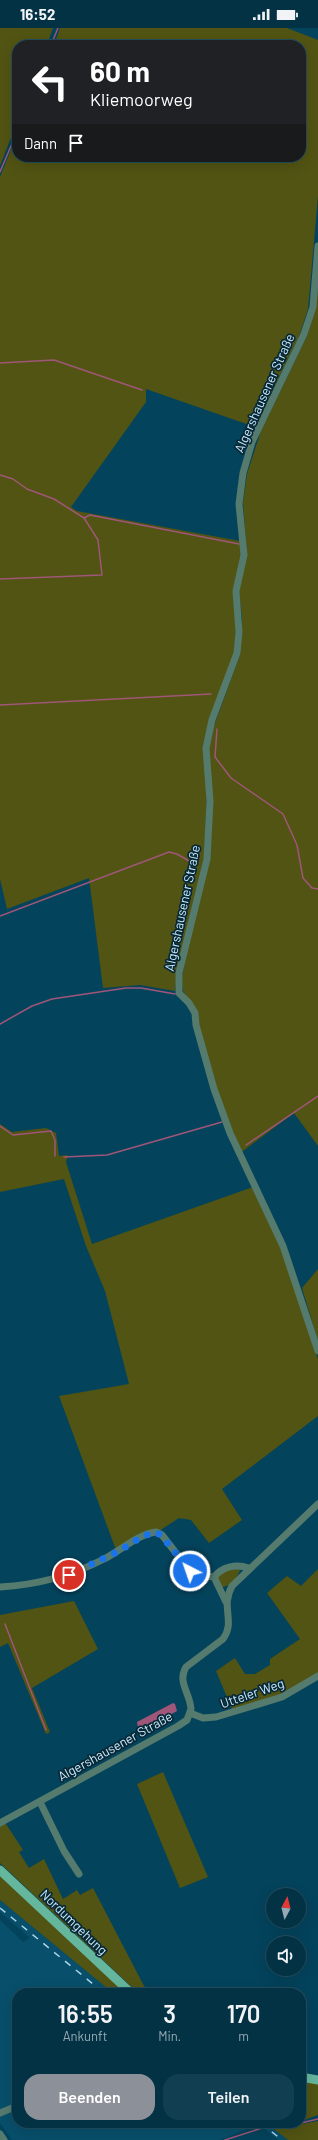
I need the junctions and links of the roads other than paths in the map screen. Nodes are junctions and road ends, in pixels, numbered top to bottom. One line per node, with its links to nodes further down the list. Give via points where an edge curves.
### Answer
1 (318, 246): 2 (street, Algershausener Straße, via 313,307 304,334 252,442 243,473 239,504 244,555 236,590 239,632 237,654 212,720 206,748 210,802 207,859 179,973 179,993 195,1013 210,1075 230,1132 282,1246)
2 (318, 1351)
3 (318, 1504): 4 (street)
4 (249, 1568): 5 (street, via 226,1568); 7 (street, via 232,1586)
5 (214, 1577): 6 (street, via 190,1571 156,1532 143,1536 69,1575); 7 (street)
6 (0, 1587)
7 (226, 1602): 9 (street, Algershausener Straße, via 229,1623 224,1640 186,1667 183,1673 183,1682 191,1703)
8 (318, 1676): 9 (street, Utteler Weg, via 282,1697 222,1716 203,1718)
9 (190, 1713): 10 (street, Algershausener Straße, via 178,1726)
10 (40, 1802): 11 (street, Algershausener Straße); 13 (street, via 64,1851)
11 (0, 1823)
12 (0, 1870): 14 (main road, Nordumgehung)
13 (79, 1874)
14 (126, 1988)
15 (306, 2078): 16 (main road)
16 (318, 2080)
17 (12, 2108): 18 (street)
18 (0, 2114)
19 (0, 2134): 20 (street)
20 (4, 2140)

